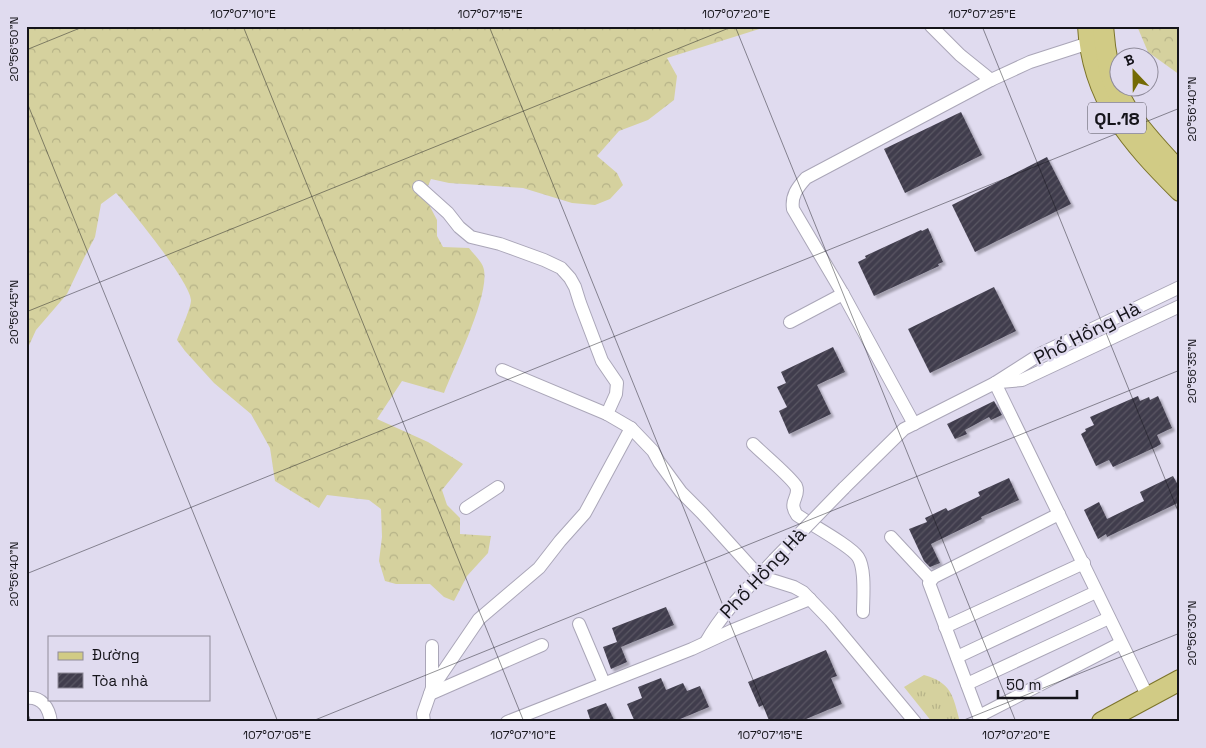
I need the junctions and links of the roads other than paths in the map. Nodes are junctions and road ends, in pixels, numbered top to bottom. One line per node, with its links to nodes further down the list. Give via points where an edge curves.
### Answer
1 (931, 26): 4 (street)
2 (1102, 26): 5 (main road, QL.18, via 1110,71 1128,112)
3 (1088, 35): 4 (street); 7 (main road, QL.18, via 1094,70 1117,118 1136,146)
4 (991, 80): 9 (street, via 806,178 794,193 793,209)
5 (1180, 172)
6 (419, 188): 14 (street, via 471,237 544,260 561,268 570,278 602,361 617,383)
7 (1180, 191)
8 (1180, 287): 13 (street, Phố Hồng Hà, via 1042,353)
9 (843, 294): 11 (street); 15 (street)
10 (1180, 306): 13 (street, Phố Hồng Hà, via 1022,380)
11 (790, 322)
12 (502, 370): 14 (street)
13 (995, 383): 15 (street, Phố Hồng Hà); 20 (street)
14 (607, 414): 16 (street)
15 (914, 424): 23 (street, Phố Hồng Hà, bridge, via 899,434)
16 (631, 428): 23 (street, via 653,451 676,487); 39 (street, via 585,513 539,568 478,619)
17 (753, 444): 27 (street, via 795,484 793,509 797,515 859,558)
18 (498, 487): 19 (street)
19 (466, 508)
20 (1058, 514): 22 (street); 24 (street)
21 (891, 537): 24 (street)
22 (1084, 563): 25 (street); 30 (street)
23 (759, 576): 26 (street, via 794,587); 31 (street, Phố Hồng Hà, via 722,615)
24 (931, 580): 30 (street, via 929,588)
25 (1096, 592): 28 (street); 35 (street)
26 (810, 599): 31 (street); 47 (street)
27 (863, 612)
28 (1109, 618): 32 (street); 38 (street)
29 (579, 624): 37 (street)
30 (945, 627): 35 (street)
31 (706, 642): 37 (street)
32 (1121, 643): 42 (street); 43 (street)
33 (542, 645): 39 (street)
34 (432, 646): 39 (street)
35 (957, 657): 38 (street)
36 (1180, 680): 42 (main road)
37 (604, 683): 46 (street)
38 (967, 684): 43 (street)
39 (431, 691): 45 (street, via 423,714)
40 (1180, 695): 49 (main road)
41 (26, 698): 44 (street, via 38,699 50,712)
42 (1148, 698): 48 (main road)
43 (980, 719)
44 (51, 722)
45 (424, 722)
46 (507, 722)
47 (915, 722)
48 (1102, 722)
49 (1131, 722)

